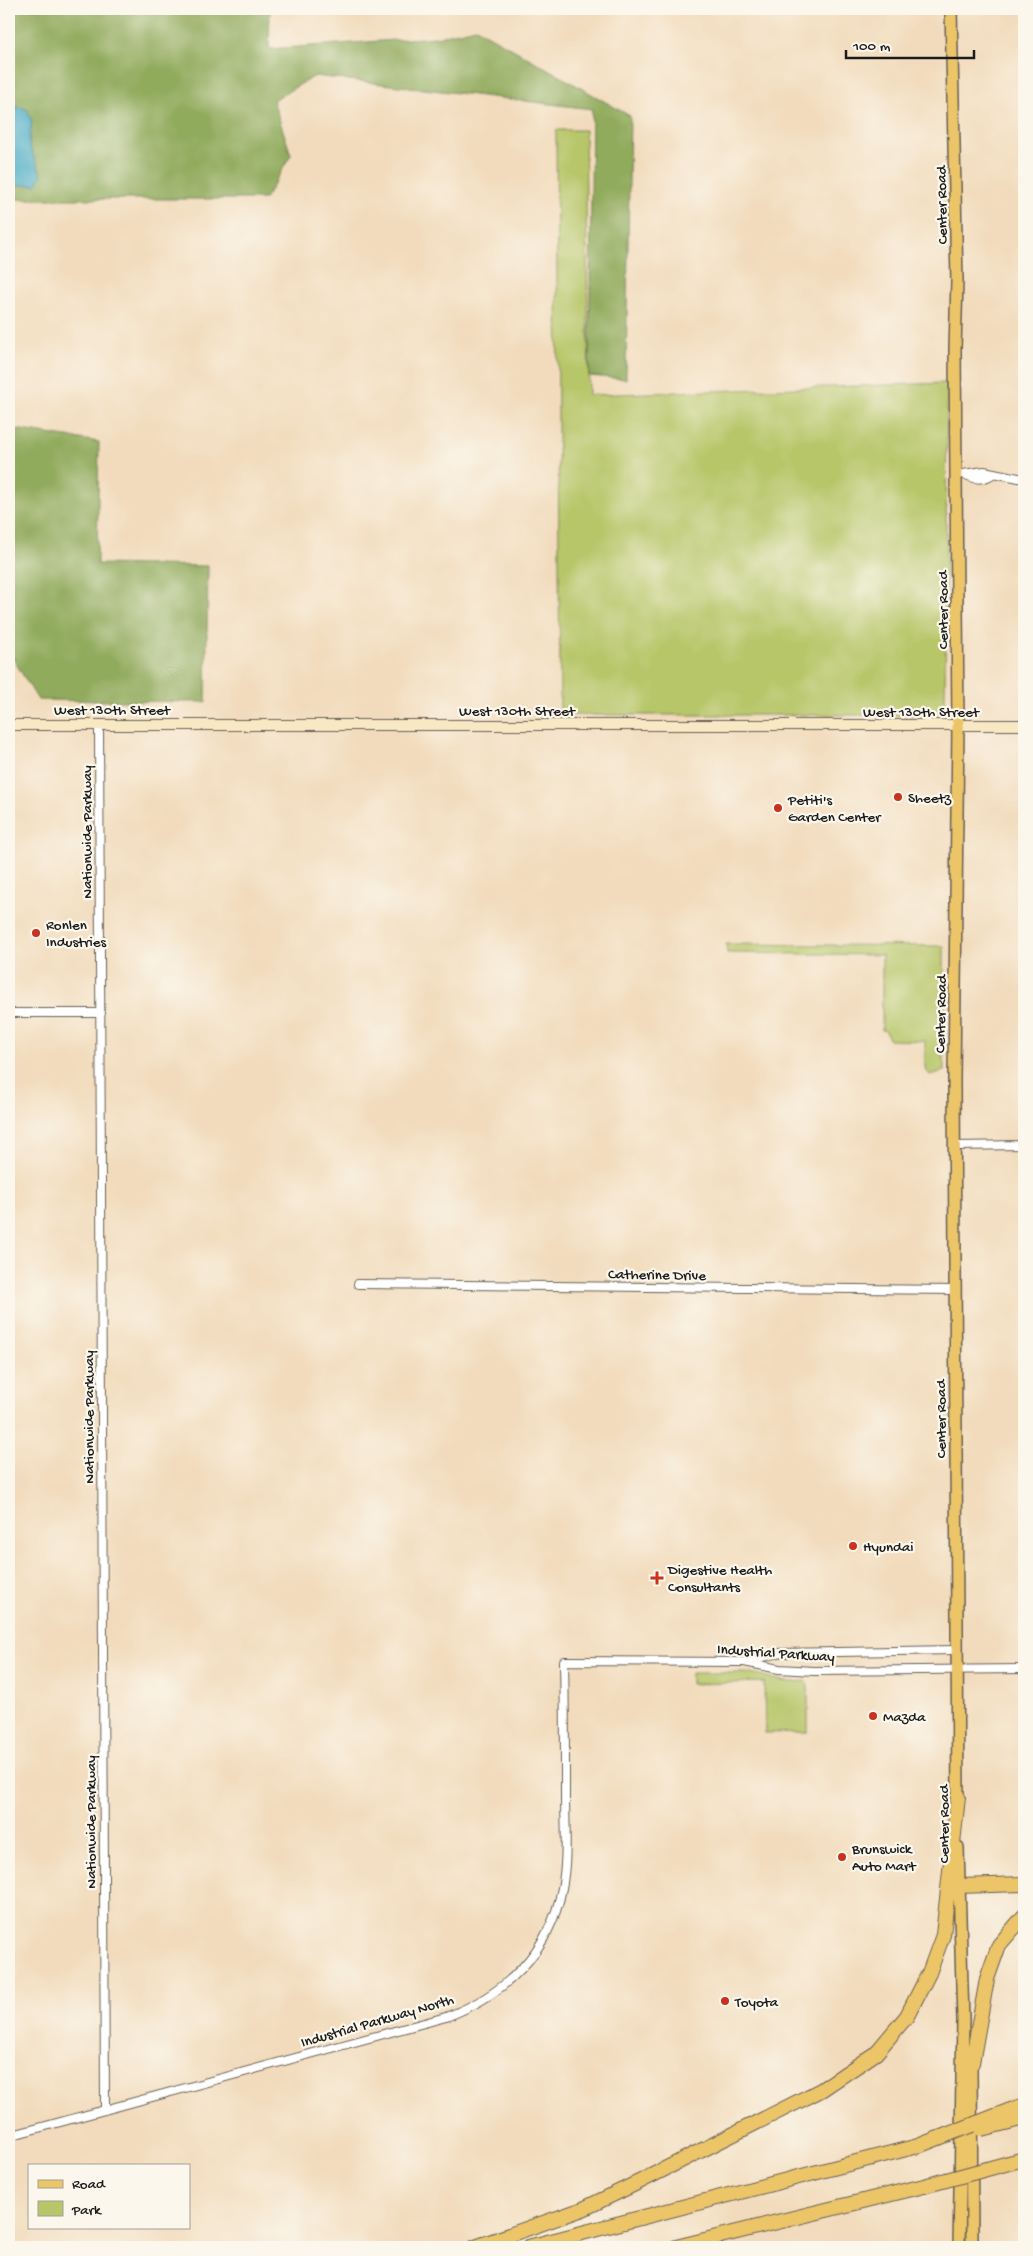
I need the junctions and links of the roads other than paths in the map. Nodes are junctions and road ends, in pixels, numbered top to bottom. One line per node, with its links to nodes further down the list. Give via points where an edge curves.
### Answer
1 (951, 9): 2 (main road, Center Road)
2 (961, 475): 3 (street, via 974,479 985,479 993,474); 6 (main road, Center Road)
3 (1024, 479)
4 (9, 724): 5 (main road, West 130th Street)
5 (100, 724): 6 (main road, West 130th Street); 9 (street, Nationwide Parkway)
6 (958, 725): 7 (main road, West 130th Street); 10 (main road, Center Road)
7 (1024, 725)
8 (9, 1013): 9 (street)
9 (101, 1013): 26 (street, Nationwide Parkway)
10 (954, 1146): 11 (street); 13 (main road, Center Road)
11 (1024, 1146)
12 (358, 1284): 13 (street, Catherine Drive)
13 (955, 1290): 14 (main road, Center Road)
14 (956, 1650): 16 (street, via 780,1653); 18 (main road, Center Road)
15 (564, 1661): 16 (street, Industrial Parkway); 26 (street, Industrial Parkway North, via 565,1856 562,1889 543,1939 510,1982 481,2001 446,2017)
16 (744, 1662): 18 (street, Industrial Parkway, via 814,1671)
17 (1024, 1669): 18 (street, Industrial Parkway)
18 (956, 1670): 19 (main road, Center Road)
19 (958, 1797): 21 (main road, Center Road); 31 (highway, via 943,1935 908,2016 876,2053 822,2090 584,2209)
20 (1024, 1884): 21 (highway)
21 (958, 1886): 23 (main road, Center Road)
22 (1024, 1916): 24 (highway, via 999,1945 987,1979)
23 (963, 2020): 24 (main road, Center Road); 34 (main road, Center Road)
24 (972, 2064): 35 (main road, Center Road)
25 (1024, 2105): 27 (highway)
26 (105, 2110): 29 (street, Industrial Parkway North)
27 (1008, 2117): 28 (highway); 32 (highway, bridge, via 918,2146)
28 (1024, 2118)
29 (9, 2136)
30 (1024, 2159): 33 (highway, bridge)
31 (475, 2247)
32 (528, 2247)
33 (676, 2247)
34 (959, 2247)
35 (972, 2247)

